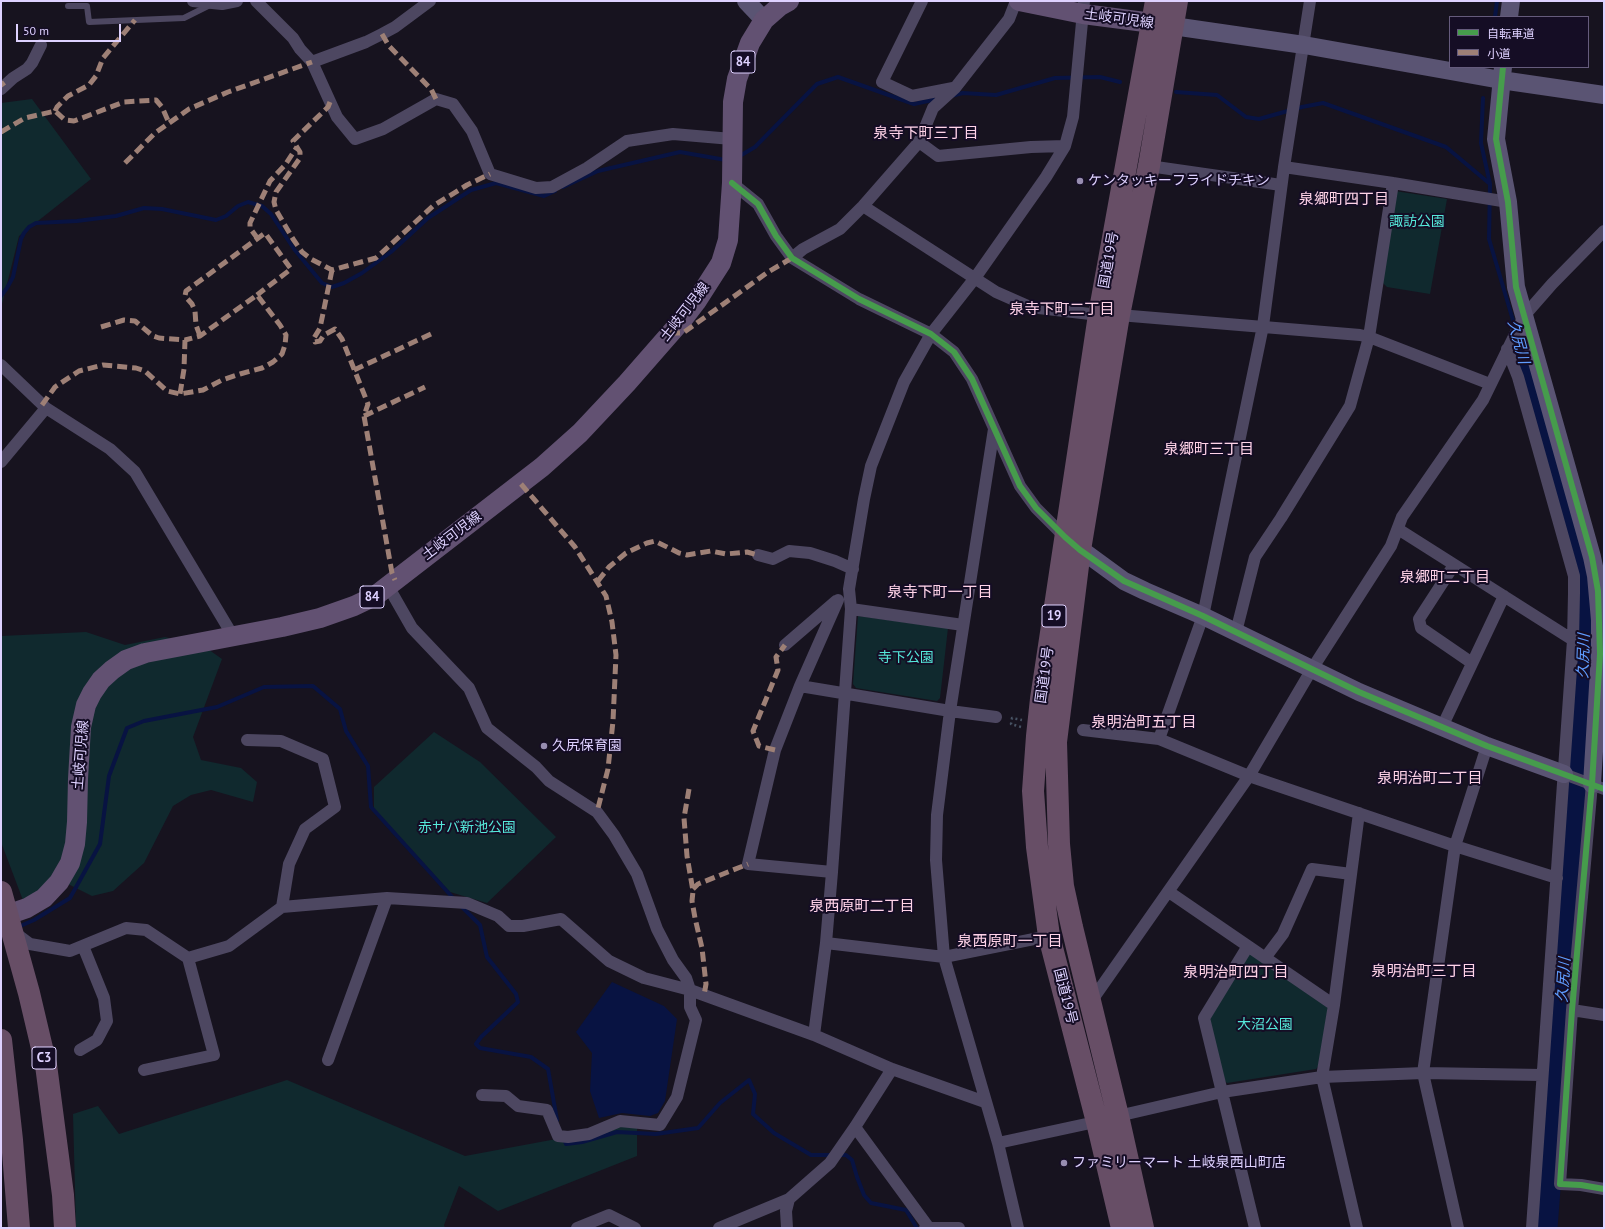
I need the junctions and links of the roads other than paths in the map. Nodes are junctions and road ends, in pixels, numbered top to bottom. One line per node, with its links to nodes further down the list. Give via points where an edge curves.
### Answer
1 (193, 1): 13 (street)
2 (237, 1): 13 (street)
3 (258, 1): 22 (street)
4 (430, 1): 22 (street, via 396,27 366,42)
5 (746, 1): 17 (street)
6 (789, 1): 17 (main road, 土岐可児線 / 84)
7 (922, 1): 26 (street, via 882,82 912,96)
8 (1017, 1): 15 (main road, 土岐可児線); 26 (street, via 1009,18)
9 (1156, 1): 18 (highway, 国道19号 / 19)
10 (1177, 1): 19 (highway, 国道19号 / 19)
11 (1310, 1): 21 (street)
12 (1511, 1): 16 (street)
13 (213, 3): 14 (lane, via 184,18 89,22 87,6)
14 (68, 6)
15 (1084, 8): 18 (main road, 土岐可児線); 31 (street, via 1073,117)
16 (1509, 16)
17 (764, 20): 30 (main road, 土岐可児線 / 84, via 750,43 737,79 733,102)
18 (1152, 23): 19 (main road, 土岐可児線); 42 (highway, 国道19号 / 19)
19 (1173, 26): 21 (street); 32 (highway, 国道19号 / 19)
20 (41, 45): 27 (street, via 27,69)
21 (1304, 45): 23 (street); 33 (street)
22 (312, 62): 30 (street, via 337,118 354,139 383,129 436,99 453,104 472,131 490,174 536,188 552,187 587,168 627,141 673,134)
23 (1449, 66)
24 (1461, 68): 25 (street)
25 (1502, 74): 28 (street); 37 (street, via 1496,139)
26 (955, 88): 29 (street, via 933,108)
27 (1, 89)
28 (1604, 95)
29 (920, 142): 31 (street, via 938,156); 38 (street)
30 (732, 143): 34 (main road, 土岐可児線 / 84)
31 (1065, 146): 41 (street)
32 (1149, 166): 36 (street); 42 (highway, 国道19号 / 19)
33 (1284, 167): 35 (street); 36 (street)
34 (731, 177): 40 (street, via 758,204); 58 (main road, 土岐可児線 / 84, via 728,240 720,263 696,302 580,433 542,467)
35 (1393, 183): 37 (street); 46 (street)
36 (1281, 185): 44 (street)
37 (1508, 202): 43 (street, via 1516,287)
38 (863, 206): 40 (street, via 840,229); 41 (street)
39 (1604, 231): 43 (street)
40 (792, 258): 45 (street, via 860,299)
41 (975, 278): 42 (street, via 996,292 1030,307); 45 (street)
42 (1109, 315): 44 (street); 54 (highway, 国道19号 / 19)
43 (1524, 316): 47 (street); 82 (street, via 1596,576 1600,654)
44 (1263, 326): 46 (street); 63 (street)
45 (931, 334): 51 (street, via 954,352 972,379); 57 (street, via 904,382 871,466)
46 (1369, 337): 49 (street); 65 (street, via 1350,406 1255,556)
47 (1507, 350): 49 (street); 67 (street, via 1518,376 1574,576)
48 (1, 365): 50 (street)
49 (1490, 384): 53 (street, via 1483,400 1402,517)
50 (46, 408): 52 (street); 66 (street, via 110,449 135,472)
51 (994, 429): 54 (street, via 1020,486 1036,508); 64 (street)
52 (1, 462)
53 (1398, 529): 56 (street); 70 (street, via 1391,546)
54 (1072, 544): 63 (street, via 1124,581); 94 (highway, 国道19号 / 19, via 1038,721 1033,791 1037,847); 102 (highway, 国道19号 / 19, via 1056,742 1059,844 1063,886)
55 (758, 555): 57 (street, via 773,560 789,551 810,553)
56 (1454, 564): 60 (street); 69 (street, via 1419,619 1421,628)
57 (853, 569): 59 (street)
58 (388, 586): 66 (main road, 土岐可児線 / 84, via 375,596 354,606 320,618); 101 (street, via 412,628 469,688 487,728 536,767 549,781 597,812 637,874 657,929 673,960 686,978)
59 (849, 589): 61 (street); 62 (street)
60 (1504, 596): 67 (street); 69 (street)
61 (838, 600): 68 (street); 71 (street)
62 (851, 609): 64 (street); 72 (street)
63 (1203, 616): 65 (street); 77 (street)
64 (963, 625): 73 (street)
65 (1236, 632): 70 (street)
66 (233, 636): 92 (main road, 土岐可児線 / 84, via 145,653 126,660 101,680 86,705 81,727 77,822 70,863 59,882 44,898 27,908)
67 (1573, 640): 80 (street)
68 (785, 645)
69 (1472, 663): 75 (street)
70 (1312, 669): 75 (street); 81 (street)
71 (800, 686): 72 (street); 85 (street, via 775,750 748,864)
72 (846, 694): 73 (street); 85 (street)
73 (950, 711): 74 (street); 98 (street, via 937,814 936,860)
74 (996, 717)
75 (1442, 728): 79 (street)
76 (1083, 730): 77 (street)
77 (1159, 739): 81 (street)
78 (247, 740): 91 (street, via 281,741 322,759 335,807 305,829 289,864)
79 (1487, 746): 80 (street); 84 (street)
80 (1567, 775): 82 (street); 87 (street)
81 (1249, 776): 83 (street); 89 (street)
82 (1594, 785): 104 (street)
83 (1359, 813): 84 (street); 86 (street)
84 (1455, 846): 87 (street); 112 (street)
85 (832, 872): 95 (street)
86 (1352, 874): 100 (street, via 1312,869 1283,934); 103 (street)
87 (1557, 878): 113 (street)
88 (1, 892): 126 (highway, C3, via 30,993 46,1065)
89 (1169, 892): 97 (street); 102 (street)
90 (387, 898): 91 (street); 101 (street, via 467,903 498,916 508,926 561,919 609,961 644,978); 109 (street)
91 (282, 907): 99 (street, via 229,946)
92 (1, 917)
93 (1, 922): 96 (street, via 30,944 70,951)
94 (1049, 936): 98 (street); 119 (highway, 国道19号 / 19)
95 (826, 943): 98 (street); 106 (street)
96 (83, 946): 99 (street, via 126,928 146,930); 108 (street, via 104,998 107,1021 97,1040)
97 (1248, 946): 100 (street); 115 (street, via 1204,1018)
98 (944, 957): 117 (street)
99 (188, 958): 111 (street, via 214,1055)
100 (1266, 958): 103 (street)
101 (690, 990): 106 (street); 116 (street, via 690,1007 696,1020 677,1097 660,1125 620,1121 589,1134 563,1136 547,1110 518,1106 506,1096)
102 (1090, 1003): 118 (highway, 国道19号 / 19)
103 (1334, 1005): 114 (street)
104 (1572, 1010): 105 (street); 122 (street, via 1560,1184)
105 (1604, 1015)
106 (814, 1035): 110 (street)
107 (1, 1040): 125 (highway)
108 (80, 1050)
109 (328, 1060)
110 (892, 1069): 117 (street); 120 (street)
111 (144, 1070)
112 (1423, 1073): 113 (street); 114 (street); 138 (street)
113 (1542, 1075): 139 (street)
114 (1322, 1077): 115 (street); 137 (street)
115 (1222, 1092): 118 (street); 136 (street)
116 (482, 1095)
117 (985, 1102): 121 (street)
118 (1118, 1116): 119 (street); 135 (highway, 国道19号 / 19)
119 (1097, 1122): 121 (street); 134 (highway, 国道19号 / 19)
120 (855, 1127): 123 (street, via 830,1163); 131 (street)
121 (998, 1143): 133 (street)
122 (1604, 1189)
123 (789, 1199): 124 (street); 129 (street, via 786,1211)
124 (723, 1227)
125 (19, 1228)
126 (65, 1228)
127 (577, 1228): 128 (street, via 609,1215)
128 (635, 1228)
129 (787, 1228)
130 (925, 1228): 131 (street)
131 (929, 1228): 132 (street)
132 (959, 1228)
133 (1018, 1228)
134 (1122, 1228)
135 (1143, 1228)
136 (1255, 1228)
137 (1357, 1228)
138 (1458, 1228)
139 (1532, 1228)

